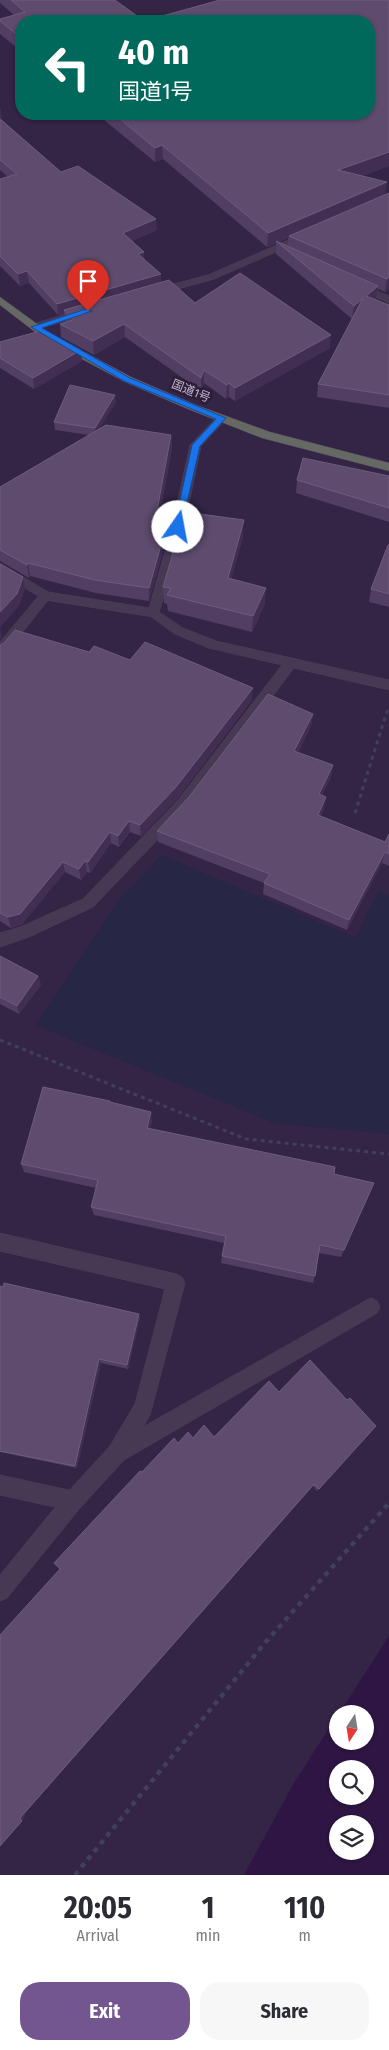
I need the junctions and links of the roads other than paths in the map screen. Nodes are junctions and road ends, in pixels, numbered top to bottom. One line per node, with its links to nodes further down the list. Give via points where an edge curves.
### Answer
1 (311, 234): 3 (street, via 281,251 211,277)
2 (346, 280): 5 (street)
3 (146, 295)
4 (0, 300): 7 (highway, 国道1号)
5 (389, 300)
6 (90, 310): 7 (street)
7 (35, 327): 8 (highway, 国道1号)
8 (47, 336): 9 (street); 10 (highway, 国道1号, via 127,379)
9 (32, 339)
10 (222, 418): 11 (highway, 国道1号, via 266,435); 14 (street, via 196,445)
11 (389, 467)
12 (0, 567): 13 (street)
13 (44, 596): 14 (street); 15 (street)
14 (154, 613): 16 (street, via 179,632 214,645)
15 (0, 651)
16 (291, 663): 17 (street); 18 (street, via 183,804 88,903)
17 (389, 685)
18 (0, 940)
19 (0, 1242): 21 (street, via 176,1283 143,1408)
20 (371, 1307): 21 (street)
21 (117, 1453): 23 (street)
22 (0, 1485): 23 (street)
23 (73, 1501): 24 (street)
24 (0, 1591)

